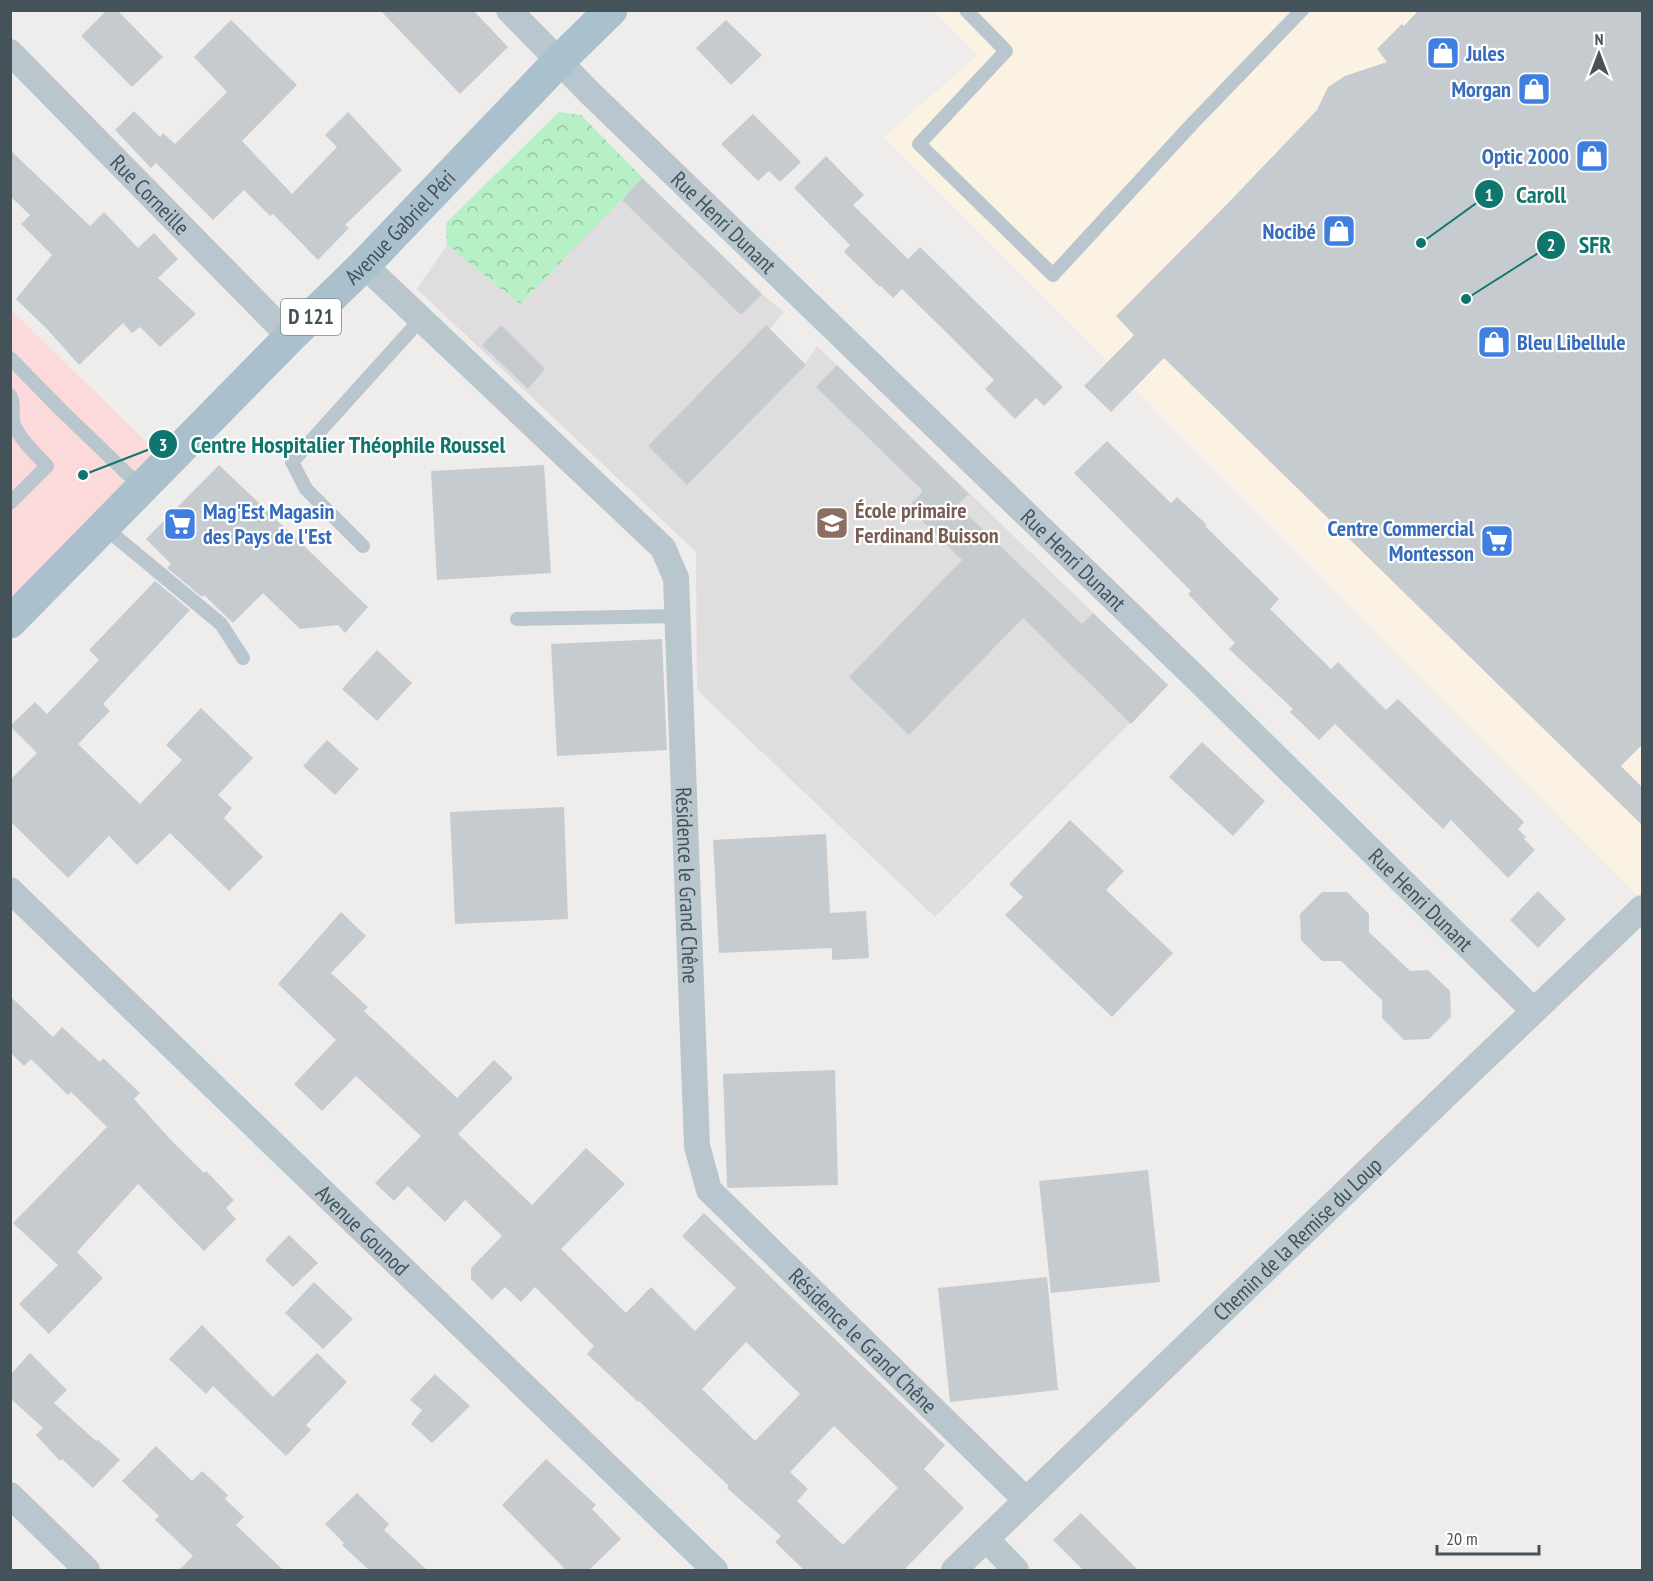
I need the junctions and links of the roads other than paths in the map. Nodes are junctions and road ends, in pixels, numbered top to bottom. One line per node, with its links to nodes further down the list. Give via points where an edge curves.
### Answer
1 (509, 10): 6 (street, Rue Henri Dunant)
2 (611, 10): 6 (main road, Avenue Gabriel Péri / D 121)
3 (966, 10): 4 (lane, via 1006,51 919,144 1053,276)
4 (1302, 10)
5 (10, 52): 9 (street, Rue Corneille)
6 (560, 60): 7 (main road, Avenue Gabriel Péri / D 121); 22 (street, Rue Henri Dunant)
7 (364, 265): 8 (street, Résidence le Grand Chêne); 9 (main road, Avenue Gabriel Péri / D 121)
8 (420, 319): 15 (lane, via 292,462 306,489); 16 (street, Résidence le Grand Chêne, via 663,548 676,578)
9 (290, 338): 12 (main road, Avenue Gabriel Péri / D 121)
10 (10, 358): 12 (lane)
11 (10, 395): 13 (lane, via 14,402 12,421 47,466)
12 (142, 488): 14 (main road, Avenue Gabriel Péri / D 121)
13 (10, 503)
14 (104, 527): 18 (main road, Avenue Gabriel Péri / D 121); 19 (lane, via 221,624)
15 (363, 546)
16 (677, 616): 17 (lane); 24 (street, Résidence le Grand Chêne, via 697,1146 709,1190)
17 (517, 619)
18 (10, 622)
19 (243, 658)
20 (10, 891): 27 (street, Avenue Gounod)
21 (1642, 908): 22 (street, Chemin de la Remise du Loup)
22 (1534, 1011): 24 (street, Chemin de la Remise du Loup)
23 (10, 1495): 26 (street)
24 (1026, 1500): 25 (street, Chemin de la Remise du Loup)
25 (986, 1539): 28 (street, Chemin de la Remise du Loup); 29 (street)
26 (87, 1570)
27 (715, 1570)
28 (954, 1570)
29 (1016, 1570)

